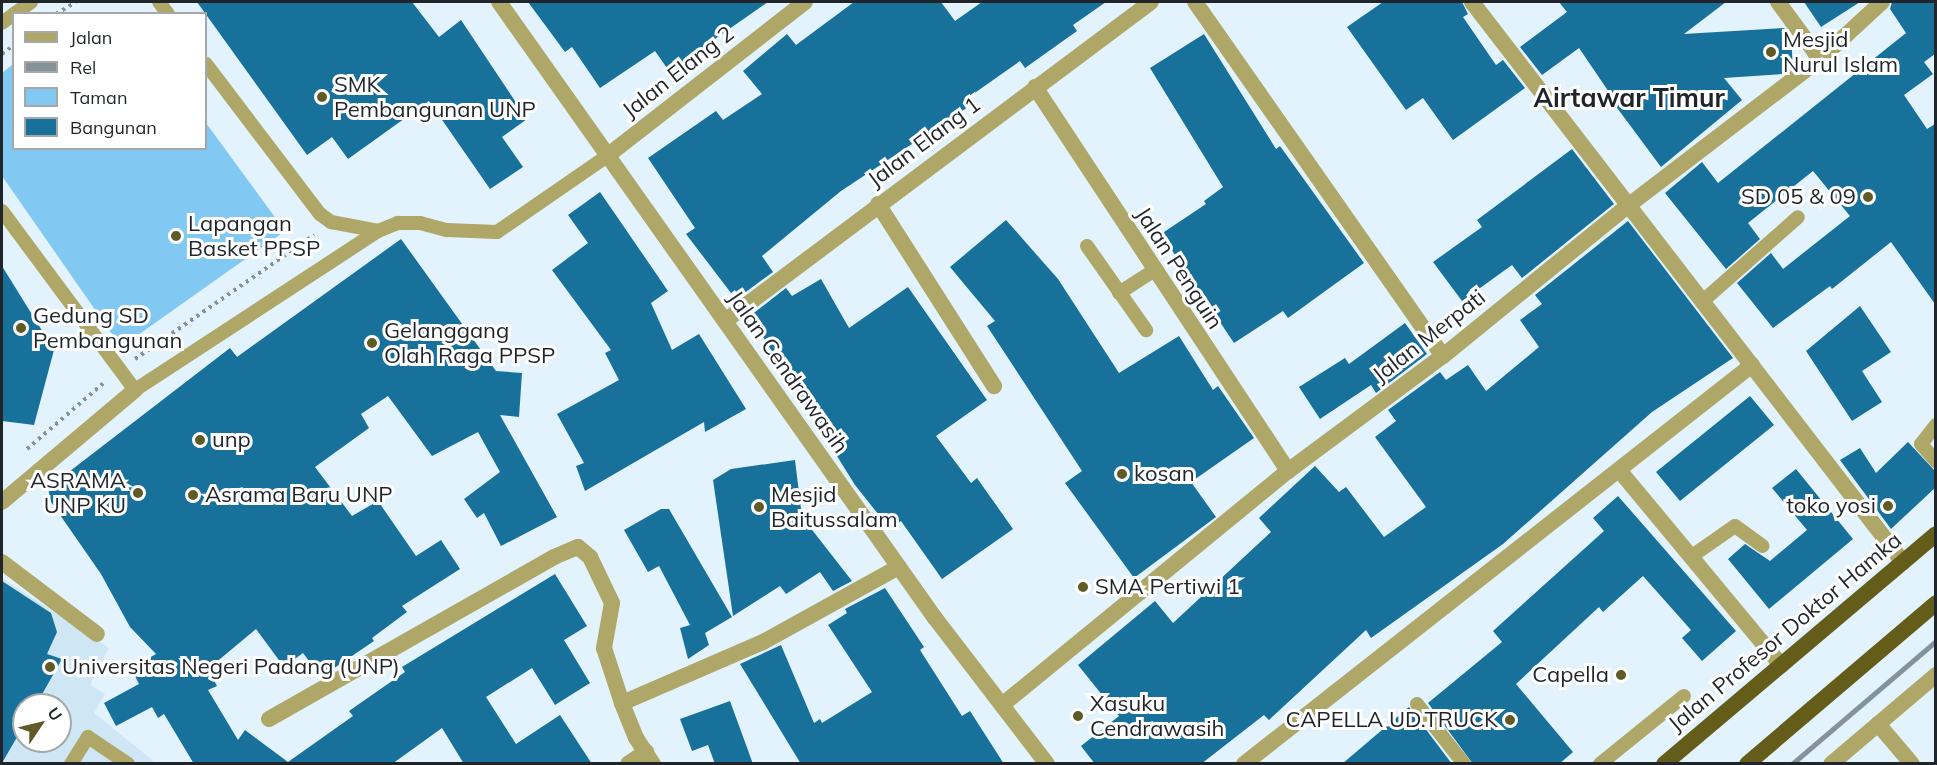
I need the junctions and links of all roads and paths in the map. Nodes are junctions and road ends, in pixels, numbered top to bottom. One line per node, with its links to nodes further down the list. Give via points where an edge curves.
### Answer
1 (31, 2): 10 (lane)
2 (76, 2): 11 (path)
3 (499, 2): 15 (street, Jalan Cendrawasih)
4 (805, 2): 15 (street, Jalan Elang 2)
5 (1151, 2): 14 (street, Jalan Elang 1)
6 (1195, 2): 28 (street)
7 (1472, 2): 17 (street)
8 (1778, 2): 12 (street)
9 (1882, 2): 12 (street, Jalan Merpati)
10 (17, 12)
11 (59, 12)
12 (1820, 59): 17 (street, Jalan Merpati)
13 (207, 65): 20 (lane, via 303,196 331,222)
14 (1035, 87): 16 (street, Jalan Elang 1); 23 (street, Jalan Penguin)
15 (607, 156): 21 (lane, via 496,232 459,232 420,223 398,223); 26 (street, Jalan Cendrawasih)
16 (878, 204): 26 (street, Jalan Elang 1); 31 (street)
17 (1629, 205): 25 (street); 28 (street, Jalan Merpati)
18 (2, 211): 30 (lane)
19 (1798, 217): 25 (lane)
20 (339, 223): 21 (lane); 30 (path, via 316,233)
21 (378, 231): 32 (lane)
22 (1087, 246): 24 (lane)
23 (1153, 271): 24 (lane); 37 (street, Jalan Penguin)
24 (1119, 293): 27 (lane)
25 (1704, 300): 29 (street)
26 (725, 321): 44 (street, Jalan Cendrawasih)
27 (1146, 330)
28 (1443, 356): 37 (street, Jalan Merpati)
29 (1752, 365): 36 (street); 43 (street)
30 (118, 371): 32 (lane); 34 (path)
31 (994, 386)
32 (135, 390): 38 (street)
33 (1935, 425): 35 (lane, via 1922,444)
34 (19, 455)
35 (1935, 461)
36 (1619, 470): 41 (street); 60 (street)
37 (1288, 471): 52 (street, Jalan Merpati)
38 (2, 502)
39 (1935, 534): 43 (highway, Jalan Profesor Doktor Hamka)
40 (1763, 546): 41 (lane, via 1735,526)
41 (1692, 556): 47 (street)
42 (2, 562): 46 (street)
43 (1903, 562): 47 (highway, Jalan Profesor Doktor Hamka)
44 (899, 567): 50 (street, via 764,642); 52 (street, Jalan Cendrawasih)
45 (1935, 603): 64 (highway)
46 (98, 634)
47 (1781, 665): 63 (highway, Jalan Profesor Doktor Hamka)
48 (1935, 675): 54 (street)
49 (1684, 696): 62 (lane)
50 (622, 703): 53 (street, via 604,648 612,603 590,557 578,548 554,557); 55 (street)
51 (1418, 704): 61 (lane)
52 (1002, 705): 59 (street, Jalan Cendrawasih)
53 (269, 719)
54 (1878, 724): 65 (street); 66 (street)
55 (650, 758): 58 (street)
56 (71, 764): 57 (lane, via 88,736)
57 (128, 764)
58 (628, 764)
59 (1047, 764)
60 (1244, 764)
61 (1464, 764)
62 (1600, 764)
63 (1664, 764)
64 (1747, 764)
65 (1831, 764)
66 (1912, 764)

